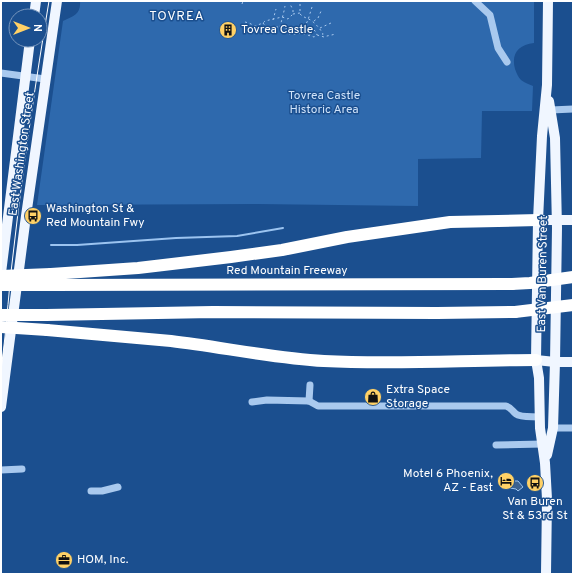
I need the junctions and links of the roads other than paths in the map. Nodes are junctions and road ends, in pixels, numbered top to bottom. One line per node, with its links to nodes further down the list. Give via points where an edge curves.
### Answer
1 (57, 1): 8 (main road, East Washington Street)
2 (475, 1): 5 (street, via 490,15 498,48)
3 (548, 1): 9 (main road, East Van Buren Street)
4 (29, 48): 7 (main road, East Washington Street)
5 (507, 62)
6 (1, 72): 7 (street)
7 (25, 76): 8 (street); 12 (main road, East Washington Street)
8 (45, 79): 29 (main road, East Washington Street)
9 (547, 85): 11 (main road, East Van Buren Street); 13 (main road, East Van Buren Street)
10 (573, 109): 11 (street)
11 (551, 110): 14 (main road, East Van Buren Street, via 555,138)
12 (4, 216): 16 (main road, East Washington Street)
13 (538, 220): 14 (main road); 18 (highway, via 450,222 231,258); 23 (main road, East Van Buren Street)
14 (557, 220): 15 (main road); 24 (main road, East Van Buren Street)
15 (573, 220)
16 (1, 274): 18 (highway, bridge)
17 (573, 277): 18 (highway, Red Mountain Freeway, bridge, via 512,284)
18 (51, 280): 19 (highway, Red Mountain Freeway, bridge)
19 (1, 285)
20 (573, 305): 21 (highway, bridge, via 516,312)
21 (1, 315)
22 (1, 327): 23 (highway, bridge, via 171,341 281,357 351,363)
23 (536, 360): 24 (main road); 30 (main road, East Van Buren Street, via 540,378)
24 (555, 362): 25 (main road); 31 (main road, East Van Buren Street)
25 (573, 362)
26 (310, 385): 27 (street)
27 (309, 400): 28 (street); 30 (street, via 318,406 506,406 521,416)
28 (252, 402)
29 (1, 407)
30 (540, 416): 33 (main road, East Van Buren Street)
31 (553, 428): 32 (street); 35 (main road, East Van Buren Street)
32 (573, 428)
33 (543, 444): 34 (street); 35 (main road, East Van Buren Street)
34 (496, 445)
35 (546, 463): 40 (main road, East Van Buren Street)
36 (22, 469): 37 (street)
37 (1, 470)
38 (118, 487): 39 (street)
39 (92, 491)
40 (546, 574)

